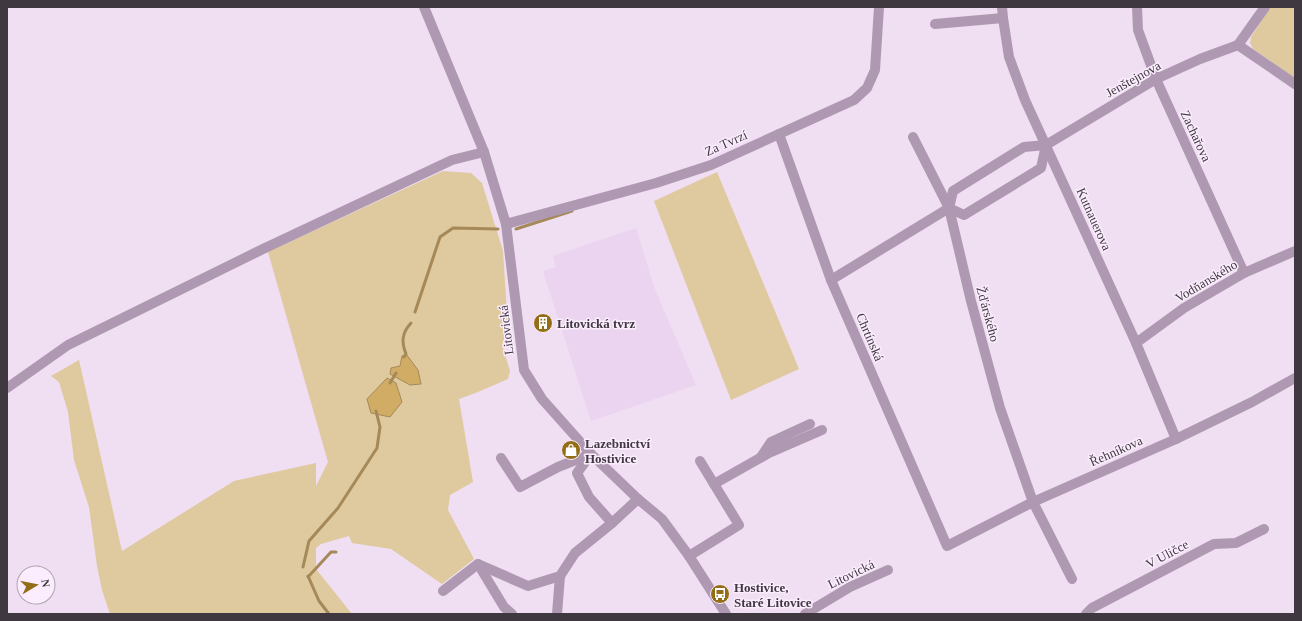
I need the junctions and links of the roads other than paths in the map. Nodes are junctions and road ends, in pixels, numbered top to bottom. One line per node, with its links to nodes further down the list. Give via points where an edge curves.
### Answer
1 (424, 7): 14 (street, Litovická)
2 (879, 7): 11 (street, Za Tvrzí, via 875,70 867,88 854,100)
3 (1002, 7): 6 (street, Kutnauerova)
4 (1137, 7): 9 (street, Zachařova, via 1138,30)
5 (1264, 7): 8 (street)
6 (1003, 18): 7 (street); 13 (street, Kutnauerova, via 1009,57)
7 (934, 24)
8 (1238, 45): 9 (street, Jenštejnova, via 1200,59); 10 (street)
9 (1156, 80): 13 (street, Jenštejnova); 18 (street, Zachařova)
10 (1295, 84)
11 (779, 134): 16 (street, Za Tvrzí, via 704,167 656,183); 19 (street, Chrtínská)
12 (913, 137): 15 (street, Žďárského)
13 (1046, 145): 15 (street, Jenštejnova, via 1024,147 953,191); 15 (street, via 1041,168 964,215); 20 (street, Kutnauerova)
14 (484, 152): 16 (street, Litovická); 22 (street, via 452,160 68,345)
15 (949, 208): 19 (street); 32 (street, Žďárského, via 1000,408)
16 (506, 224): 26 (street, Litovická, via 524,370 542,399)
17 (1295, 251): 18 (street, Vodňanského)
18 (1244, 273): 20 (street, Vodňanského, via 1184,308)
19 (831, 280): 35 (street, Chrtínská)
20 (1136, 343): 25 (street, Kutnauerova)
21 (1295, 378): 25 (street, Řehníkova)
22 (7, 388)
23 (810, 424): 28 (street, via 771,442)
24 (822, 430): 28 (street)
25 (1176, 439): 32 (street, Řehníkova)
26 (590, 454): 27 (street, via 520,487); 31 (street, Litovická); 33 (street, via 577,473 589,497)
27 (501, 458)
28 (759, 459): 30 (street)
29 (700, 461): 30 (street)
30 (714, 484): 36 (street, via 738,525)
31 (638, 499): 33 (street); 36 (street, Litovická, via 662,519)
32 (1033, 502): 35 (street, Řehníkova); 40 (street, Žďárského)
33 (612, 523): 39 (street, via 575,553)
34 (1264, 529): 42 (street, V Uličce, via 1236,543 1214,544)
35 (947, 546)
36 (689, 556): 45 (street, Litovická)
37 (478, 564): 39 (street, via 528,586); 41 (street); 43 (street, via 504,607)
38 (888, 570): 46 (street, Litovická, via 850,587)
39 (560, 576): 44 (street)
40 (1072, 579)
41 (443, 591)
42 (1093, 612)
43 (512, 614)
44 (557, 614)
45 (726, 614)
46 (805, 614)

